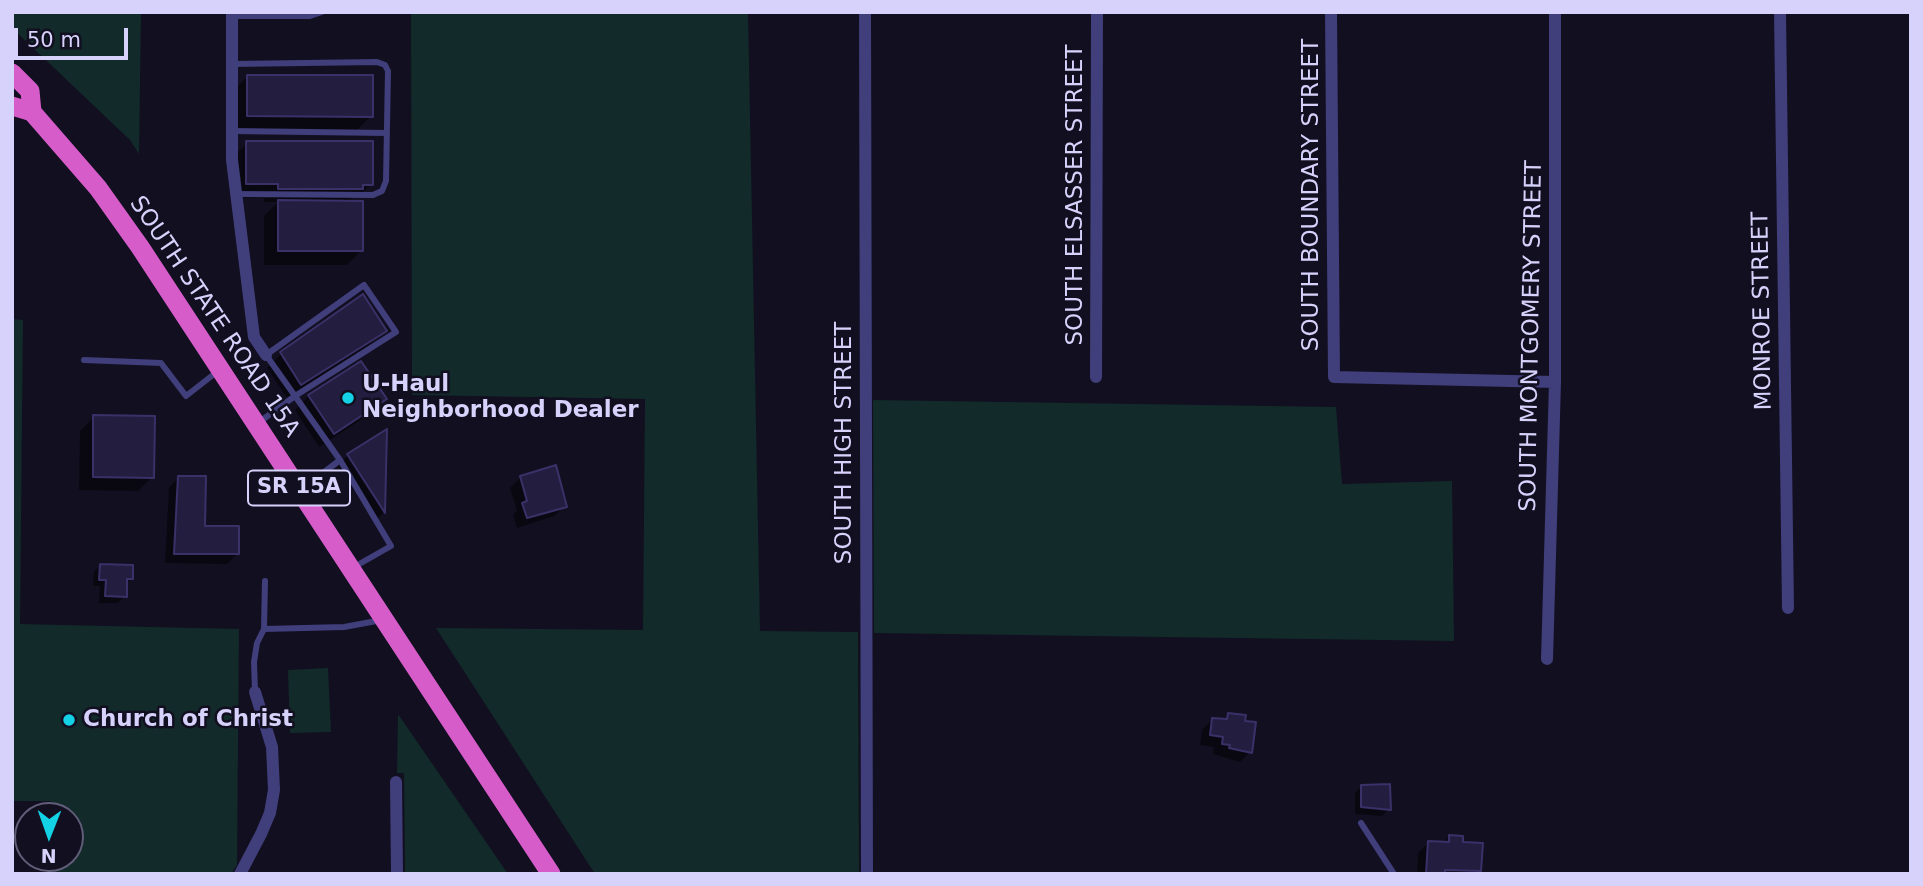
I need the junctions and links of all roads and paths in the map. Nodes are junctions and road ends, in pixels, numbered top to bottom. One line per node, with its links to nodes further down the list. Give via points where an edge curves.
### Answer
1 (322, 12): 7 (lane, via 310,16)
2 (865, 12): 36 (street, SOUTH HIGH STREET)
3 (1097, 12): 18 (street, SOUTH ELSASSER STREET)
4 (1331, 12): 19 (street, SOUTH BOUNDARY STREET, via 1334,377)
5 (1555, 12): 19 (street, SOUTH MONTGOMERY STREET)
6 (1780, 12): 26 (street, MONROE STREET)
7 (232, 14): 8 (street)
8 (232, 64): 12 (street); 13 (lane, via 385,65)
9 (12, 73): 11 (highway, SOUTH STATE ROAD 15A / SR 15A, via 30,91)
10 (12, 106): 11 (highway)
11 (32, 112): 17 (highway, SOUTH STATE ROAD 15A / SR 15A, via 98,188)
12 (232, 131): 13 (lane); 14 (street)
13 (387, 133): 14 (lane, via 386,181 382,191 373,195)
14 (236, 194): 15 (street, via 254,337)
15 (266, 355): 20 (lane); 20 (lane, via 364,285 396,332)
16 (84, 360): 17 (lane, via 161,363 186,396)
17 (221, 369): 21 (highway, SOUTH STATE ROAD 15A / SR 15A)
18 (1096, 377)
19 (1555, 382): 29 (street, SOUTH MONTGOMERY STREET)
20 (295, 396): 21 (lane); 22 (lane)
21 (257, 424): 23 (highway, SOUTH STATE ROAD 15A / SR 15A)
22 (340, 460): 23 (lane); 24 (lane, via 390,546)
23 (301, 490): 24 (highway, SOUTH STATE ROAD 15A / SR 15A)
24 (352, 569): 27 (highway, SOUTH STATE ROAD 15A / SR 15A)
25 (265, 581): 28 (lane)
26 (1788, 608)
27 (385, 620): 28 (lane, via 344,627); 35 (highway, SOUTH STATE ROAD 15A / SR 15A)
28 (264, 629): 30 (lane, via 254,662)
29 (1547, 659)
30 (255, 692): 33 (street, via 272,747 274,790 270,813)
31 (396, 782): 34 (street)
32 (1362, 822): 37 (lane)
33 (240, 874)
34 (397, 874)
35 (551, 874)
36 (867, 874)
37 (1394, 874)

